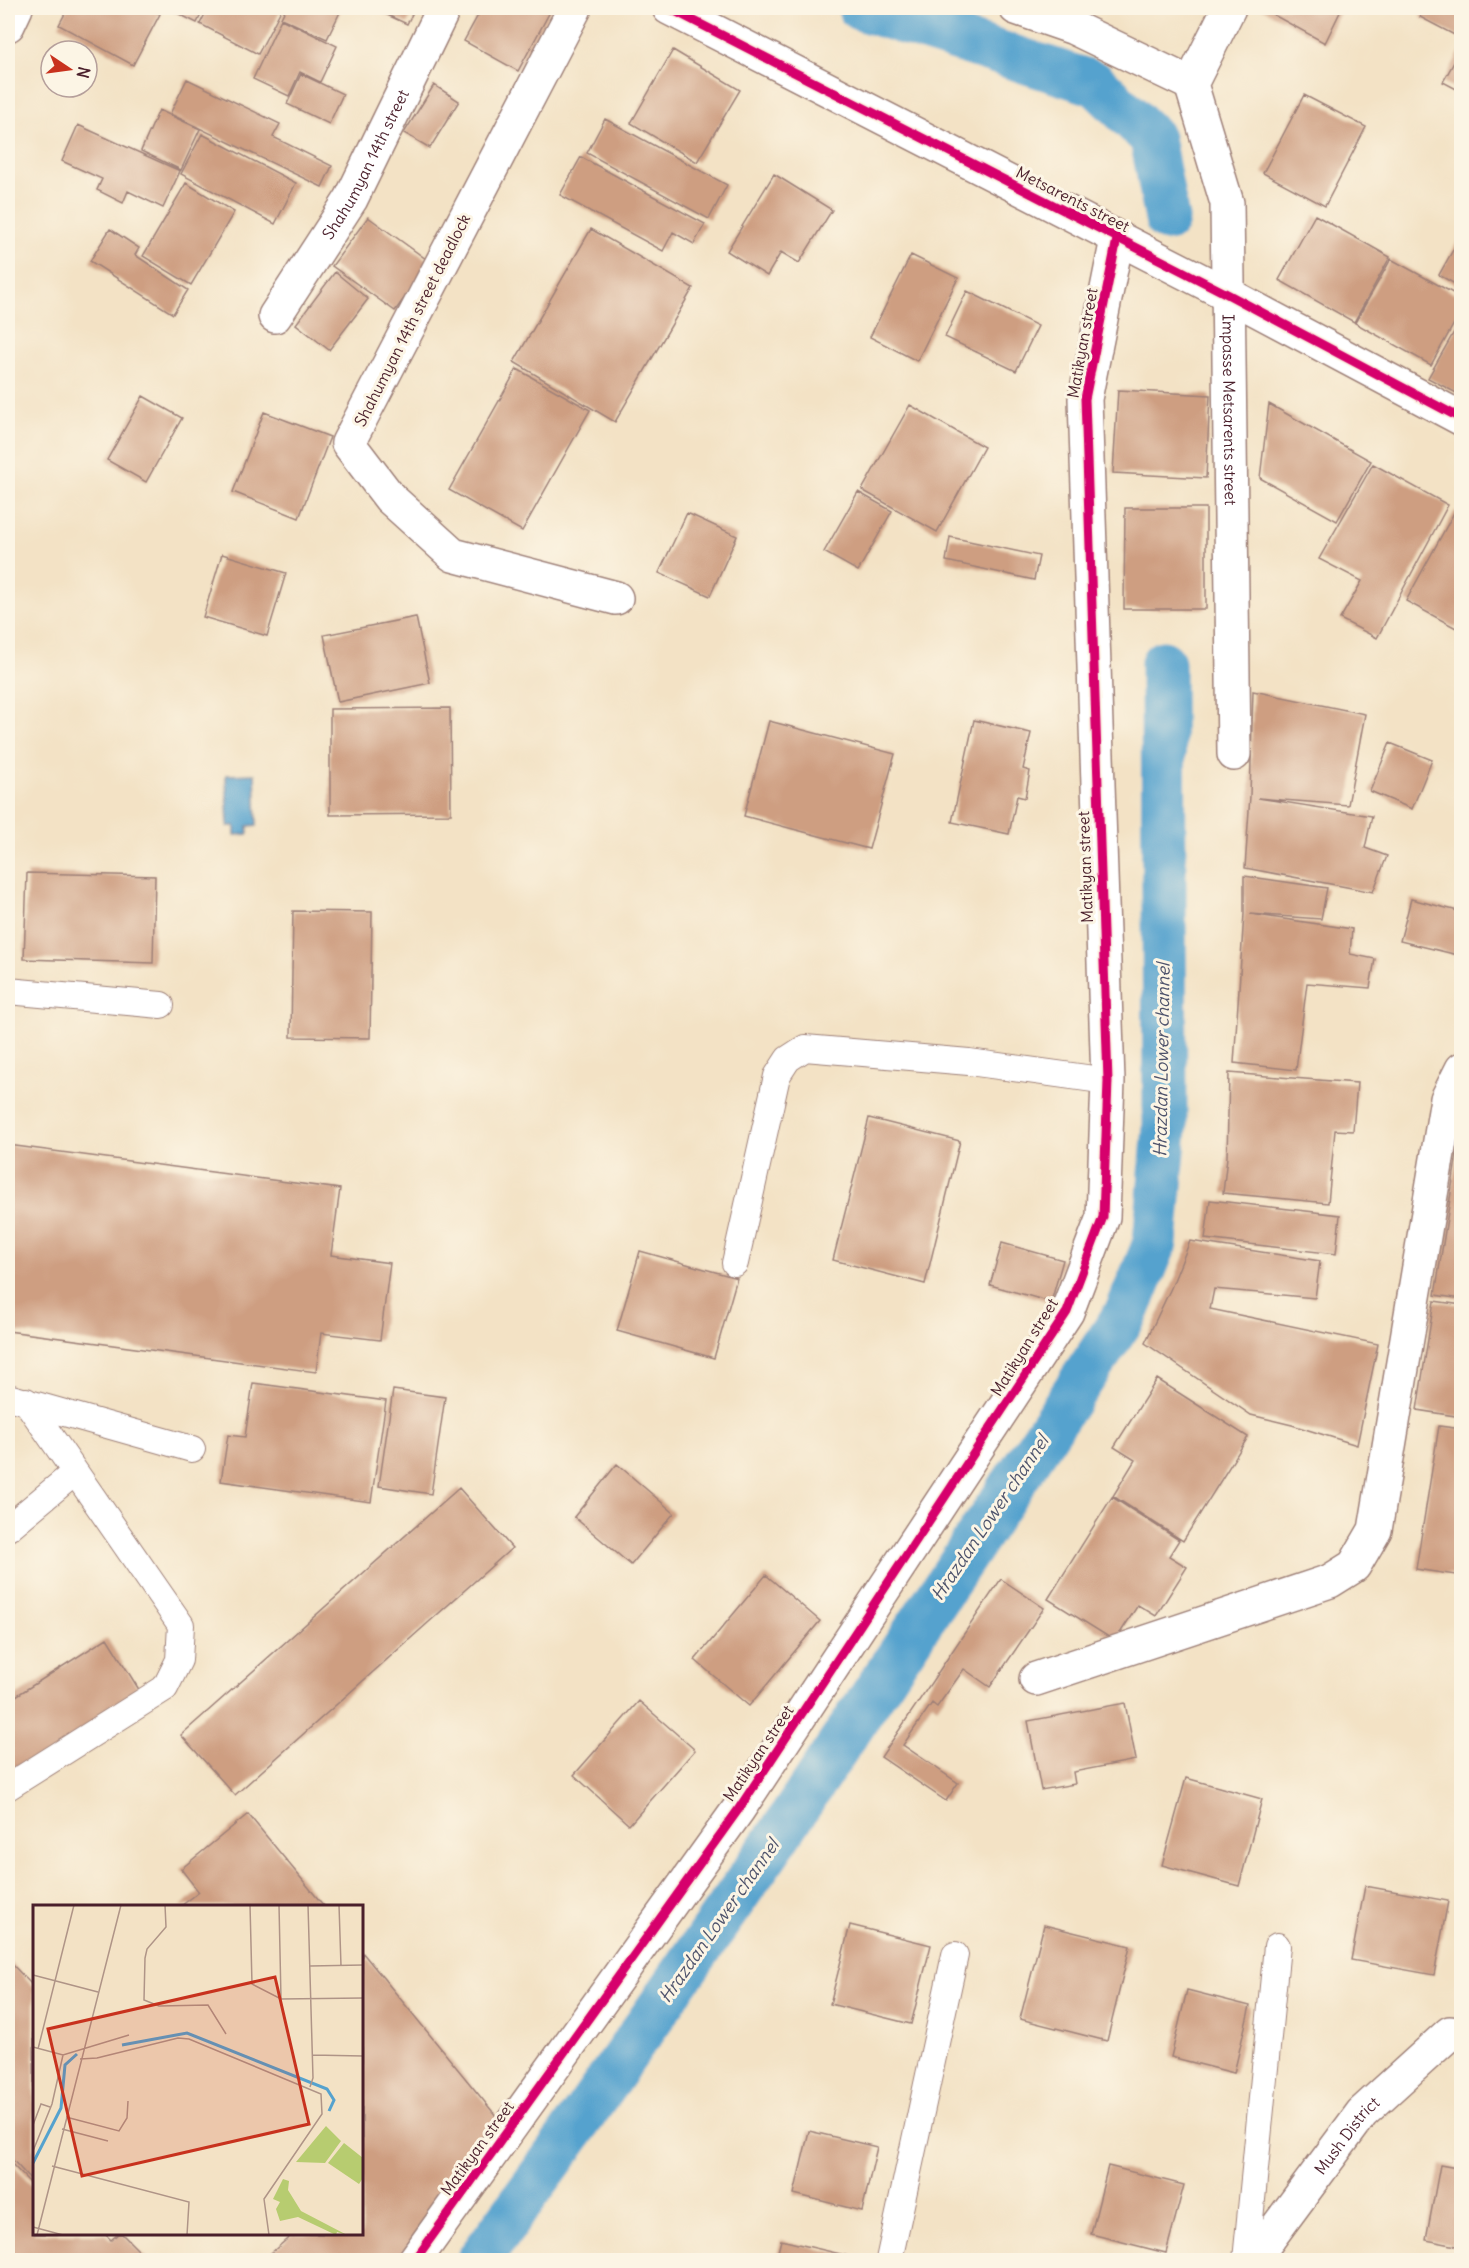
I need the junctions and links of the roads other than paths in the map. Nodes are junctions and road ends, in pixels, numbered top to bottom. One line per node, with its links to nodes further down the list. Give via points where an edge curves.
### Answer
1 (16, 8): 7 (street)
2 (444, 8): 11 (street, Shahumyan 14th street, via 351,199)
3 (575, 8): 13 (street, Shahumyan 14th street deadlock, via 348,443 390,498 453,555)
4 (669, 8): 9 (street, Metsarents street)
5 (1016, 8): 8 (street, via 1074,28)
6 (1229, 8): 8 (street)
7 (8, 25)
8 (1191, 84): 10 (street, Impasse Metsarents street, via 1227,204)
9 (1117, 239): 10 (street, Metsarents street); 18 (street, Matikyan street, via 1085,399)
10 (1229, 296): 12 (street, Metsarents street); 14 (street, Impasse Metsarents street)
11 (275, 316)
12 (1461, 419)
13 (616, 598)
14 (1234, 754)
15 (8, 991): 16 (lane)
16 (161, 1005)
17 (1461, 1069): 24 (street, via 1447,1099 1375,1530 1354,1566 1330,1581)
18 (1108, 1081): 19 (lane, via 969,1062 805,1048 788,1059 777,1076); 29 (street, Matikyan street, via 1103,1217 1067,1312 738,1810)
19 (735, 1263)
20 (17, 1399): 21 (lane); 22 (lane)
21 (192, 1449)
22 (74, 1473): 23 (lane); 25 (lane, via 181,1625 179,1660 165,1688)
23 (8, 1528)
24 (1036, 1679)
25 (8, 1787)
26 (1277, 1946): 31 (lane)
27 (955, 1955): 30 (lane)
28 (1461, 2035): 32 (street, Mush District, via 1450,2033 1362,2114)
29 (414, 2260)
30 (889, 2260)
31 (1246, 2260)
32 (1253, 2260)

